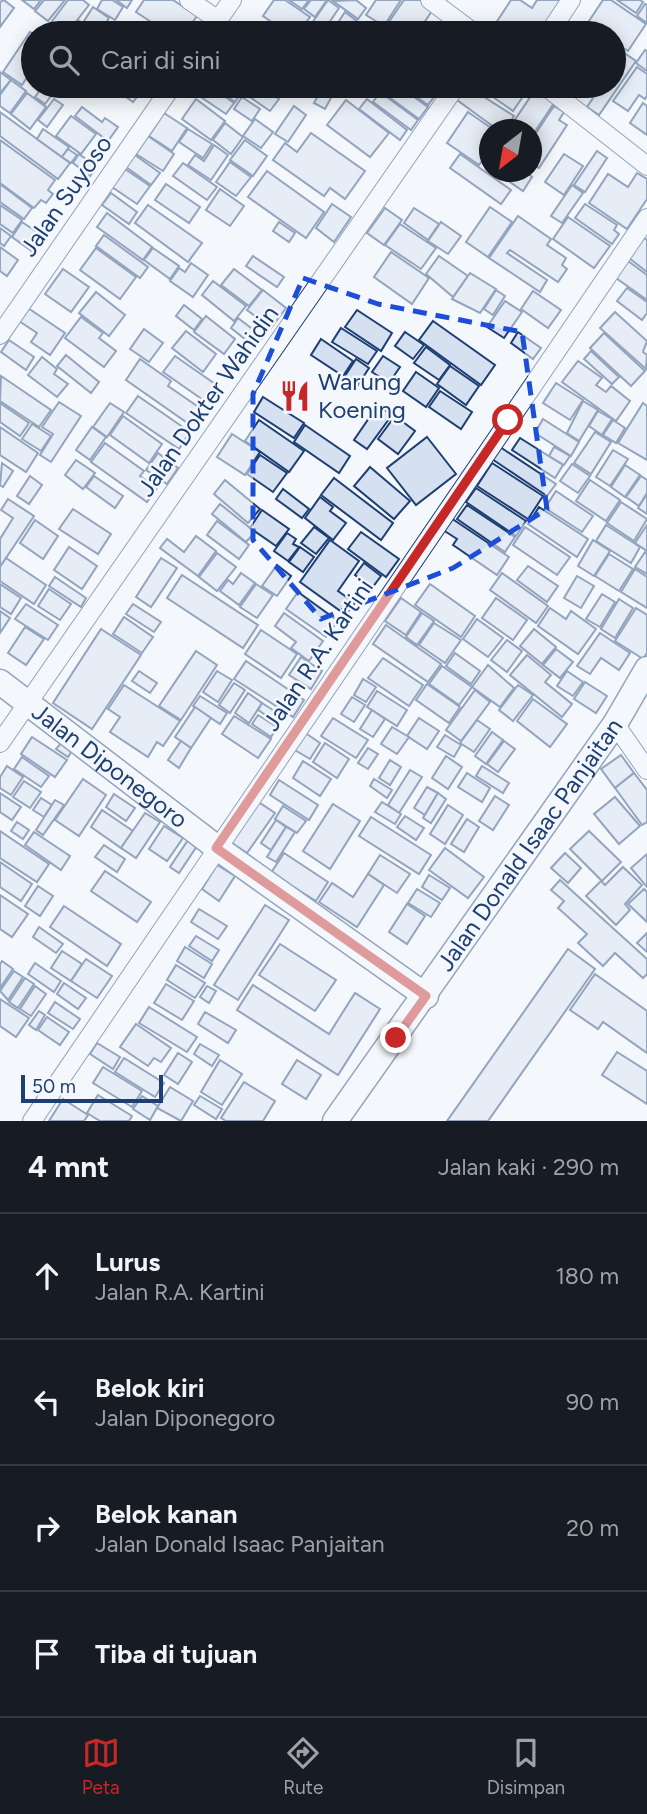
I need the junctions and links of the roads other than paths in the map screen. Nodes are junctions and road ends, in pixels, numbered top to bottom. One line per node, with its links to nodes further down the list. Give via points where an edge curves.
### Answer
1 (189, 0): 5 (street)
2 (232, 0): 6 (street)
3 (430, 0): 7 (street)
4 (571, 0): 8 (street)
5 (208, 21)
6 (217, 21)
7 (458, 21)
8 (558, 21)
9 (164, 98): 14 (street, Jalan Suyoso)
10 (448, 98): 17 (street, Jalan Dokter Wahidin)
11 (560, 98): 12 (street)
12 (647, 166)
13 (647, 218): 21 (street, Jalan R.A. Kartini)
14 (0, 335)
15 (647, 669): 18 (main road, Jalan Donald Isaac Panjaitan)
16 (0, 682): 17 (main road, Jalan Diponegoro)
17 (28, 704): 19 (street, Jalan Dokter Wahidin); 21 (main road, Jalan Diponegoro)
18 (615, 724): 20 (street); 22 (main road, Jalan Donald Isaac Panjaitan)
19 (0, 743)
20 (647, 770)
21 (216, 848): 22 (main road, Jalan Diponegoro); 23 (street, Jalan R.A. Kartini)
22 (426, 996): 24 (main road, Jalan Donald Isaac Panjaitan)
23 (32, 1121)
24 (335, 1121)

